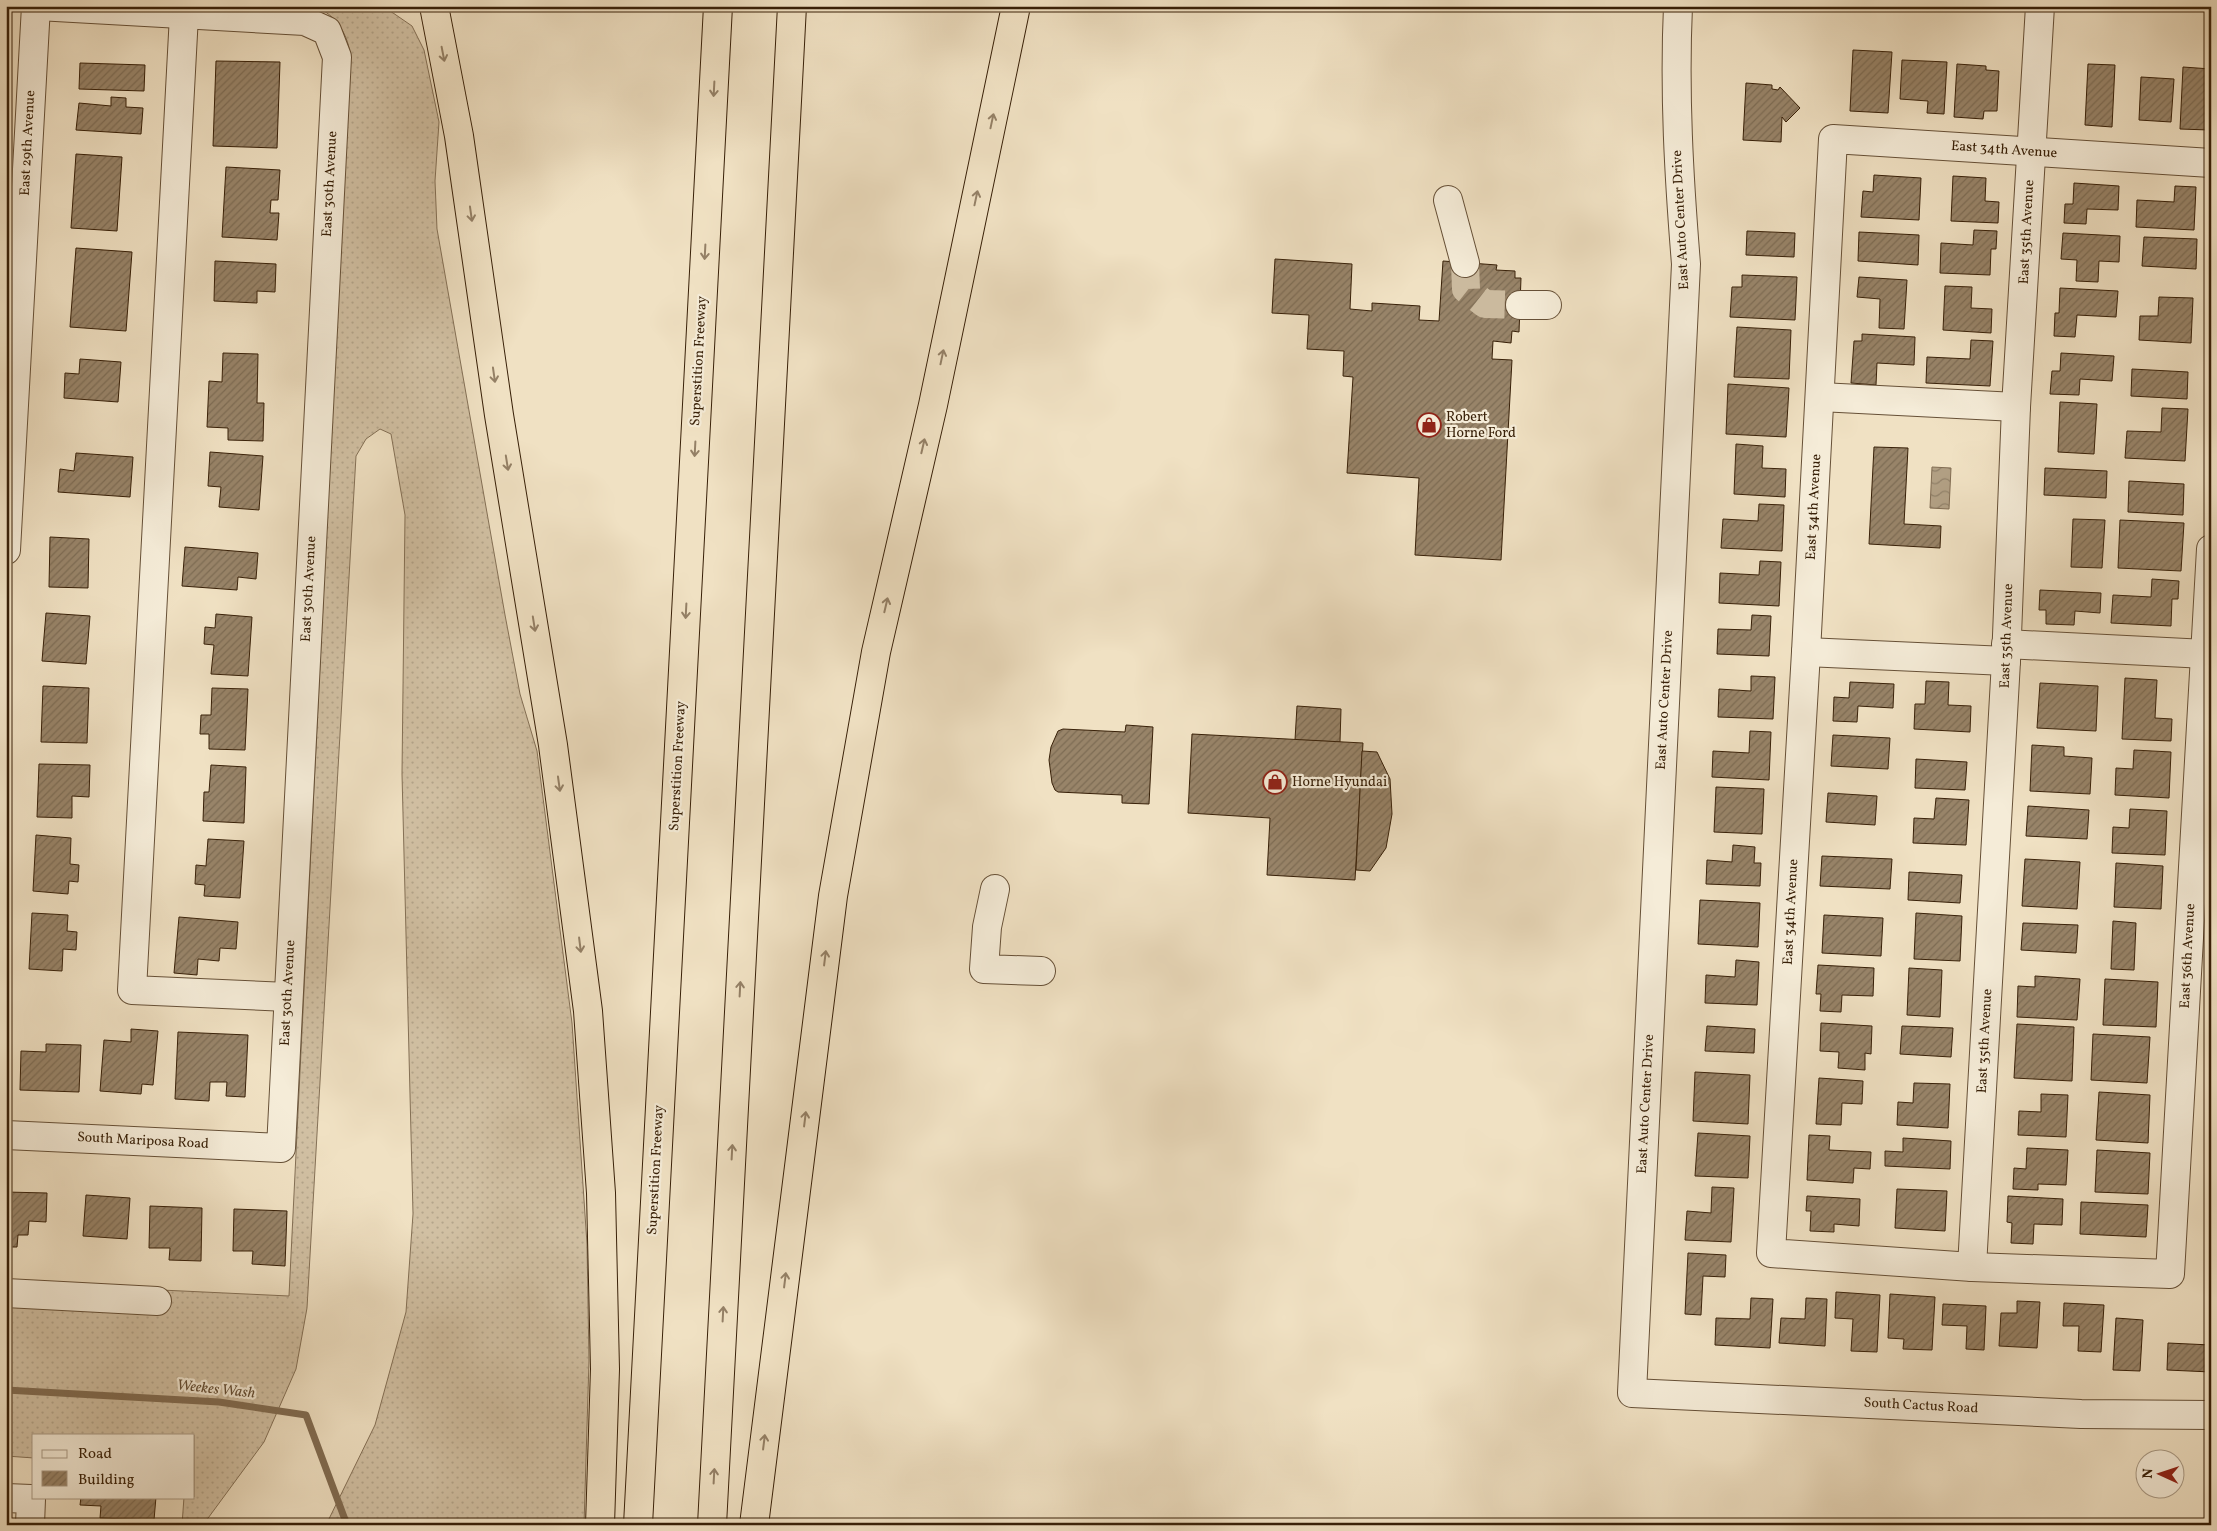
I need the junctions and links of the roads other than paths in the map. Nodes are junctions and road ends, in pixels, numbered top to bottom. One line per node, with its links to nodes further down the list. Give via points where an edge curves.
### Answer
1 (37, 6): 8 (street); 18 (street, East 29th Avenue)
2 (434, 6): 32 (highway, one-way to 32, via 459,136 501,425 553,745 588,1011 601,1193 604,1349)
3 (718, 6): 33 (highway, Superstition Freeway, one-way to 33)
4 (792, 6): 34 (highway, one-way to 4)
5 (1016, 6): 35 (highway, one-way to 5, via 833,896 876,652 933,405)
6 (1678, 6): 30 (street, East Auto Center Drive, via 1678,163 1686,264)
7 (2040, 6): 9 (street, East 35th Avenue)
8 (184, 14): 24 (street, East 30th Avenue, via 305,21 328,31 337,57); 24 (street, via 132,990)
9 (2031, 152): 10 (street, East 34th Avenue); 15 (street, East 34th Avenue, via 1833,139); 16 (street, East 35th Avenue)
10 (2211, 163)
11 (1448, 200): 12 (street)
12 (1465, 263)
13 (1520, 305): 14 (street)
14 (1547, 305)
15 (1820, 397): 16 (street); 19 (street, East 34th Avenue)
16 (2016, 407): 20 (street, East 35th Avenue)
17 (2211, 549): 21 (street, East 36th Avenue)
18 (6, 550)
19 (1806, 652): 20 (street); 27 (street, East 34th Avenue, via 1771,1253)
20 (2006, 652): 21 (street); 27 (street, East 35th Avenue)
21 (2206, 654): 27 (street, East 36th Avenue, via 2170,1274)
22 (995, 889): 23 (street, via 987,927 984,969)
23 (1040, 971)
24 (288, 997): 26 (street, East 30th Avenue)
25 (6, 1135): 26 (street, South Mariposa Road)
26 (280, 1148)
27 (1972, 1267)
28 (6, 1293): 29 (street)
29 (157, 1301)
30 (1632, 1393): 31 (street, South Cactus Road, via 2081,1414)
31 (2211, 1415)
32 (600, 1525)
33 (638, 1525)
34 (712, 1525)
35 (754, 1525)

